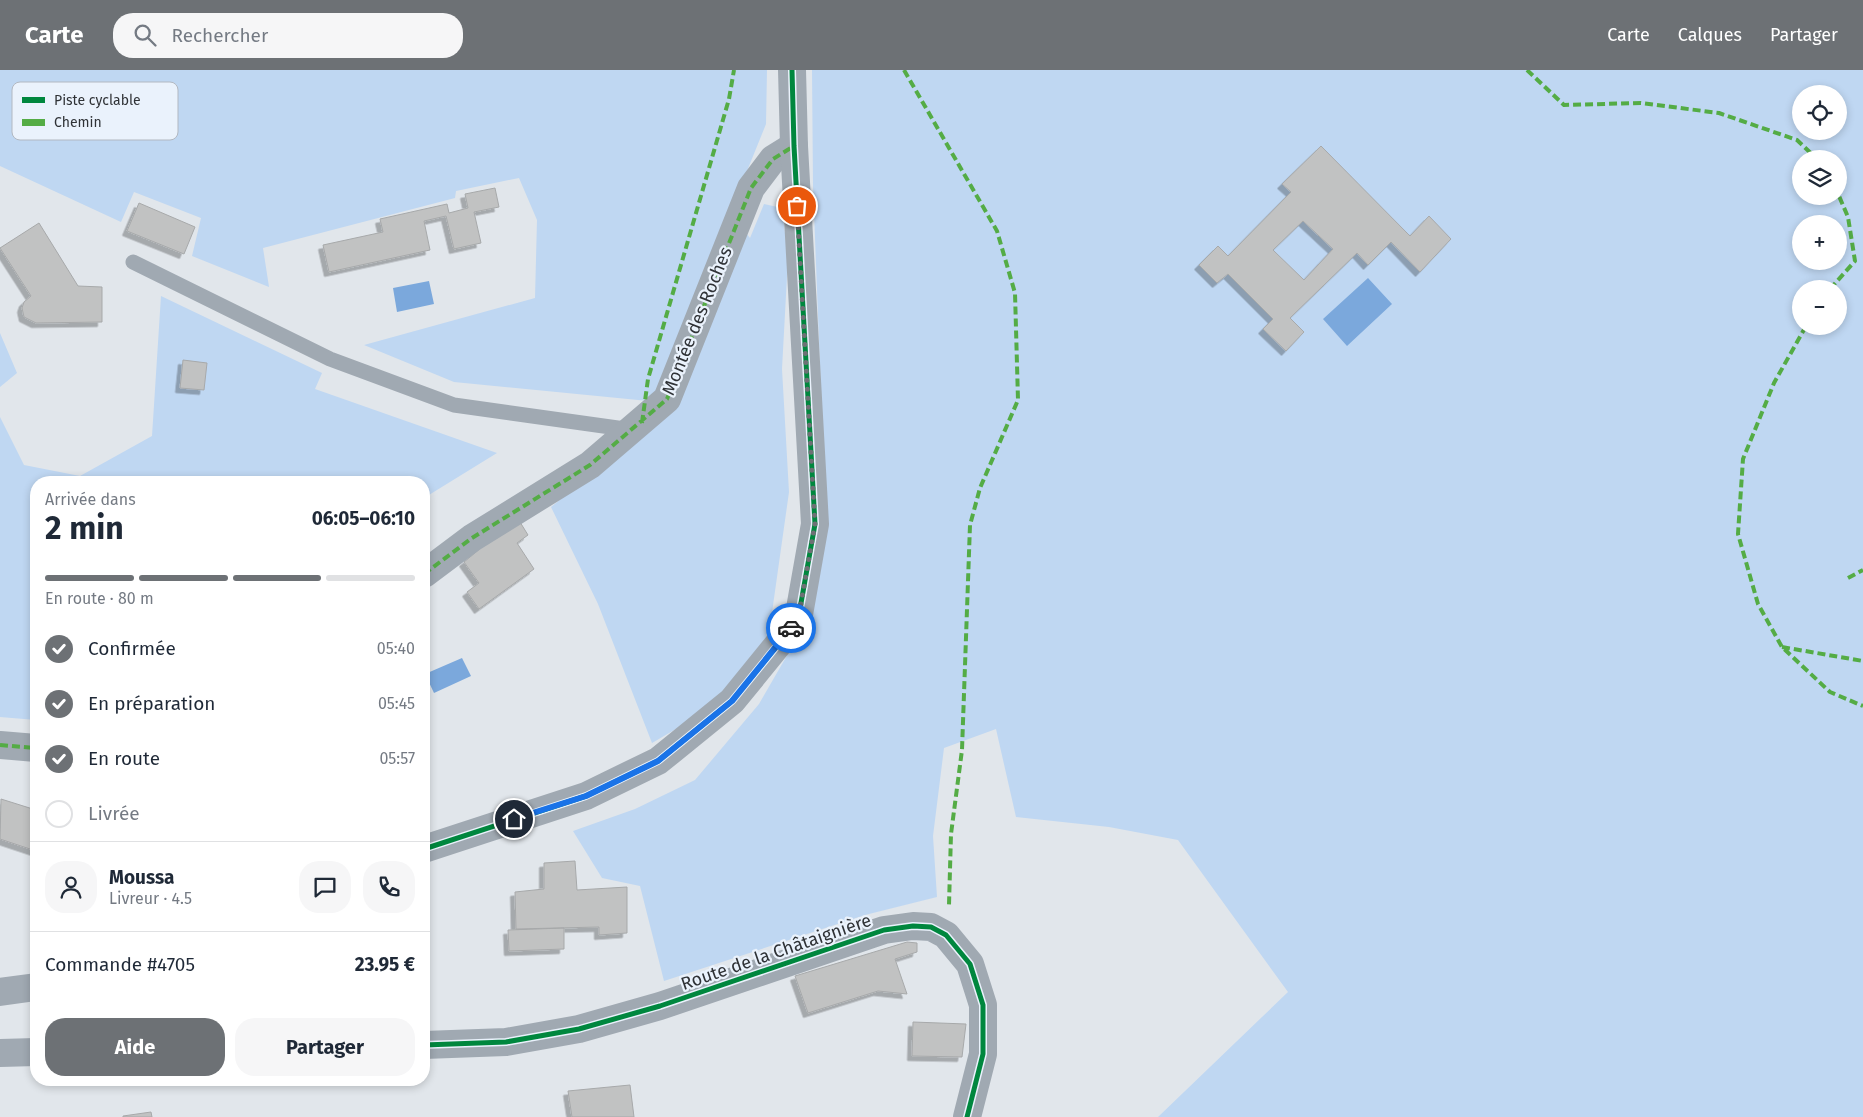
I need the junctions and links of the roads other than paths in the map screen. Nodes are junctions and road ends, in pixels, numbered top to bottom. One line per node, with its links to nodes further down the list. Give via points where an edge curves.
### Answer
1 (792, 70): 2 (street)
2 (794, 146): 4 (street, Montée des Roches, via 773,159 751,188 667,399); 8 (street, via 815,524 798,620 732,701 658,761 586,796)
3 (133, 262): 4 (lane, via 330,359 454,405)
4 (633, 430): 5 (street, Montée des Roches, via 590,465 472,538)
5 (430, 570)
6 (0, 745): 7 (street)
7 (30, 748)
8 (430, 847)
9 (30, 989): 10 (street)
10 (0, 992)
11 (430, 1045): 14 (street, Route de la Châtaignière, via 506,1042 579,1028 660,1006 884,930 931,927 946,935 970,964 983,1005 983,1054)
12 (30, 1052): 13 (street)
13 (0, 1053)
14 (967, 1117)

